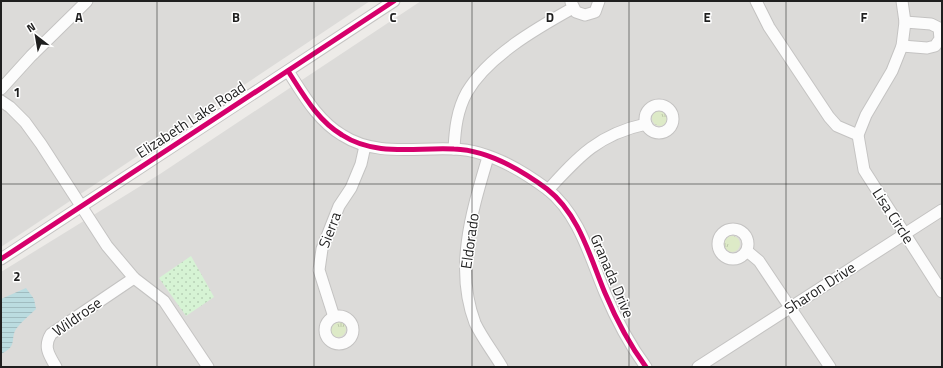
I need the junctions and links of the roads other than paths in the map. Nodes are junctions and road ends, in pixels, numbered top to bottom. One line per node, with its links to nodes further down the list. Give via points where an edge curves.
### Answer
1 (87, 1): 10 (street)
2 (394, 1): 9 (street, Elizabeth Lake Road)
3 (599, 1): 6 (street, via 598,8 590,14 580,14)
4 (756, 1): 13 (street, via 769,27 829,117 837,126)
5 (902, 1): 7 (street)
6 (572, 5): 15 (street, via 499,56 479,77 467,92 457,116)
7 (905, 22): 8 (street); 8 (street, via 931,24 939,28 940,39 935,46 927,48)
8 (902, 46): 13 (street, via 892,72)
9 (288, 71): 14 (street, Granada Drive, via 322,119 342,135); 18 (street, Elizabeth Lake Road)
10 (1, 89)
11 (1, 101): 18 (street, via 25,122)
12 (646, 124): 17 (street, via 607,137 587,150)
13 (858, 135): 20 (street, Lisa Circle, via 864,170)
14 (365, 146): 15 (street, Granada Drive, via 386,149); 26 (street, Sierra, via 351,188 339,206 322,249 319,270)
15 (454, 149): 16 (street, Granada Drive)
16 (488, 157): 17 (street, Granada Drive, via 515,167); 29 (street, Eldorado, via 464,262 468,302 476,324)
17 (548, 190): 30 (street, Granada Drive, via 564,206 582,235 621,328)
18 (80, 207): 22 (street, Elizabeth Lake Road); 23 (street, via 107,246)
19 (942, 210): 20 (street, Sharon Drive)
20 (904, 234): 24 (street, Lisa Circle); 25 (street, Sharon Drive)
21 (747, 251): 25 (street, via 759,261)
22 (1, 259)
23 (134, 278): 27 (street, Wildrose, via 43,338 46,351); 28 (street, via 164,301)
24 (942, 292)
25 (790, 308): 31 (street, Sharon Drive); 32 (street)
26 (334, 317)
27 (56, 367)
28 (208, 367)
29 (502, 367)
30 (646, 367)
31 (698, 367)
32 (830, 367)

